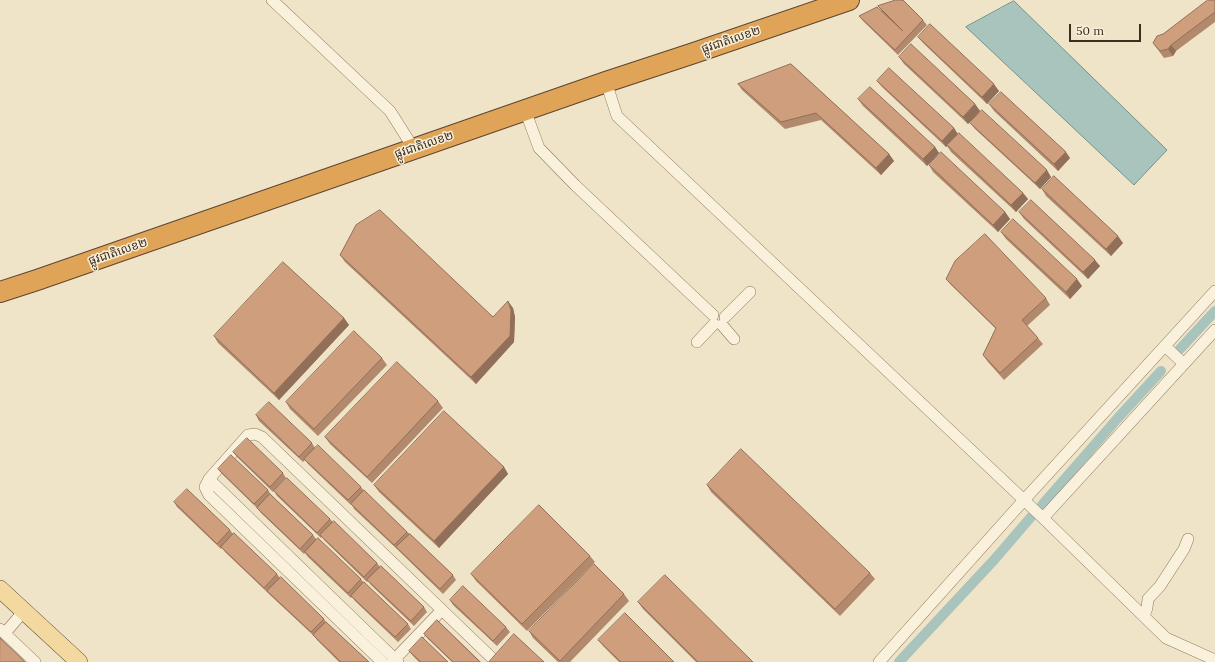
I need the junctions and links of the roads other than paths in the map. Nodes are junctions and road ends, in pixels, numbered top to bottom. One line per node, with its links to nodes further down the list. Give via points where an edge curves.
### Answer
1 (272, 0): 5 (street, via 390,111)
2 (849, 0): 3 (highway, ផ្លូវជាតិលេខ២)
3 (606, 82): 4 (highway, ផ្លូវជាតិលេខ២); 16 (street, via 618,116)
4 (525, 110): 5 (highway, ផ្លូវជាតិលេខ២); 9 (street, via 538,148)
5 (414, 149): 7 (highway, ផ្លូវជាតិលេខ២)
6 (1215, 291): 13 (street)
7 (0, 292)
8 (750, 292): 9 (street)
9 (719, 320): 11 (street); 12 (street)
10 (1215, 330): 14 (street)
11 (734, 339)
12 (697, 342)
13 (1166, 346): 14 (street); 16 (street)
14 (1184, 364): 17 (street)
15 (209, 479): 21 (street, via 248,435 262,437); 27 (street); 29 (street, via 205,487 209,495)
16 (1024, 500): 17 (street); 30 (street)
17 (1043, 518): 22 (street)
18 (1188, 539): 22 (street, via 1160,586 1148,599)
19 (0, 588): 20 (main road)
20 (24, 610): 23 (street); 26 (main road)
21 (442, 610): 24 (street); 27 (street)
22 (1144, 616): 25 (street, via 1166,638)
23 (3, 631): 28 (street)
24 (494, 660)
25 (1215, 660)
26 (76, 661)
27 (395, 661)
28 (35, 662)
29 (382, 662)
30 (879, 662)

